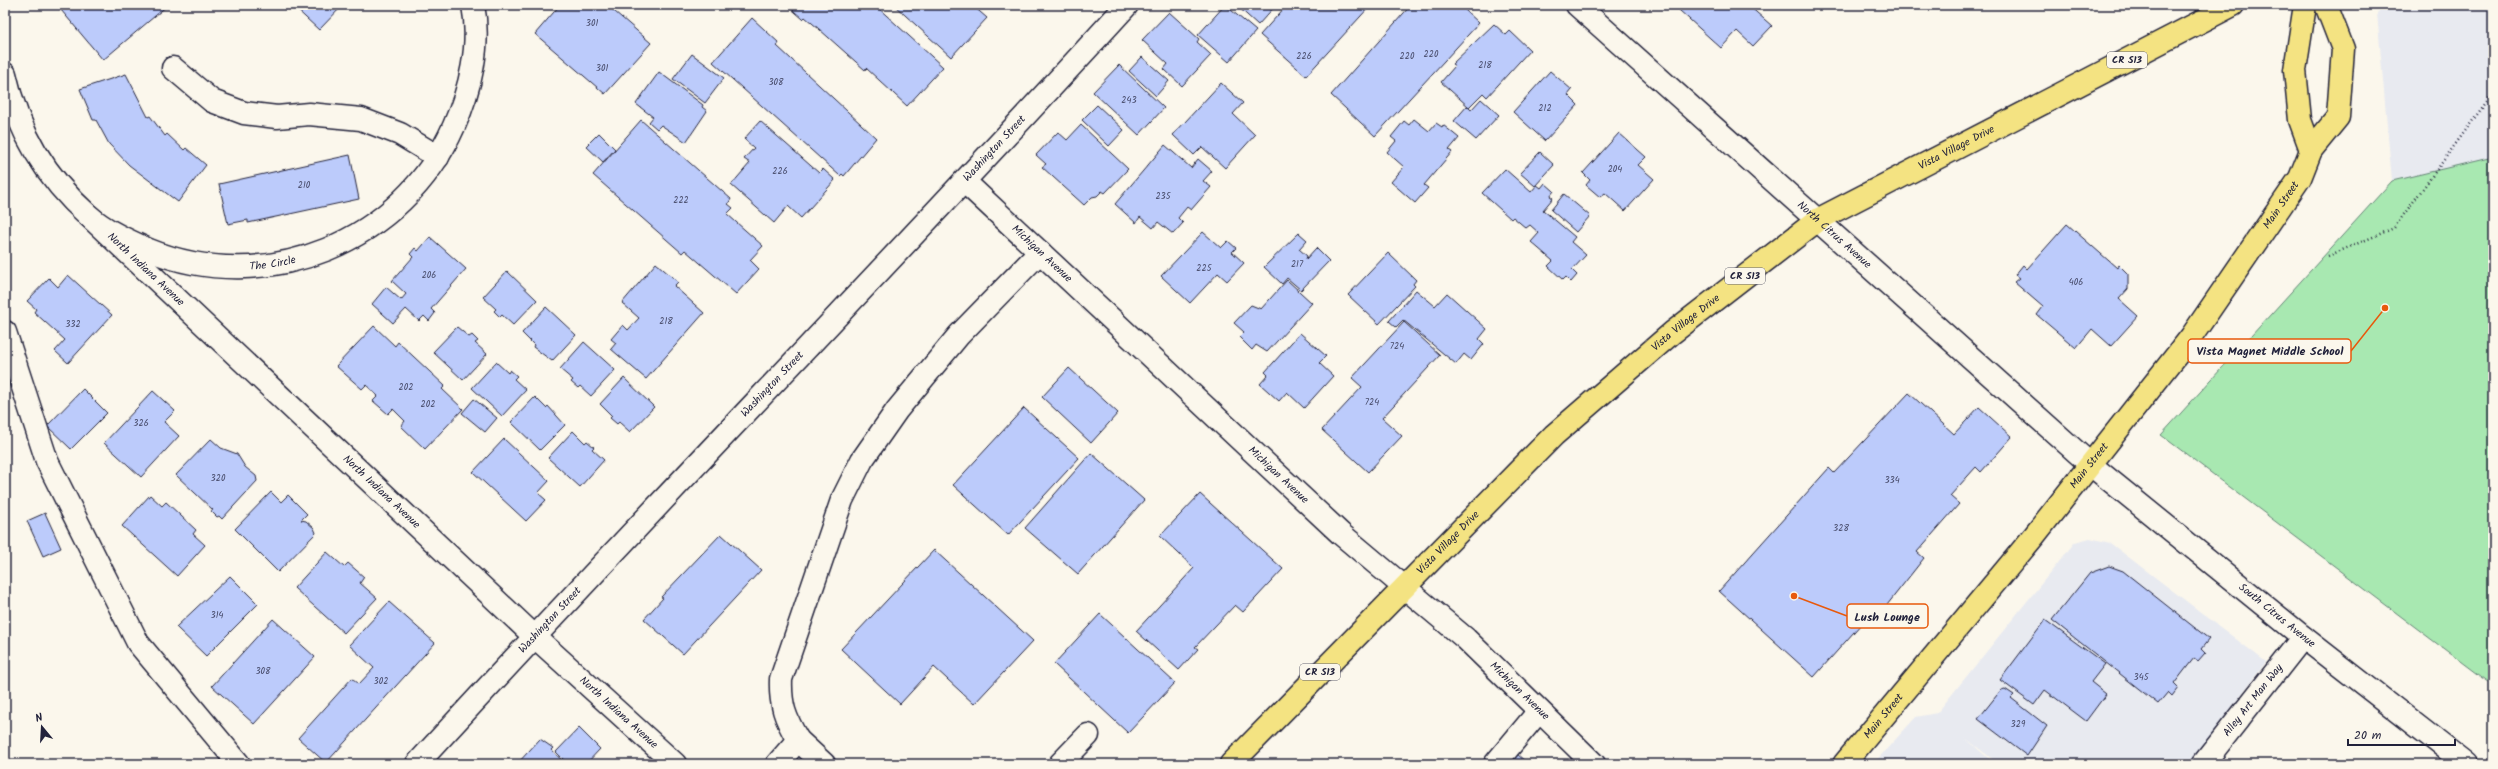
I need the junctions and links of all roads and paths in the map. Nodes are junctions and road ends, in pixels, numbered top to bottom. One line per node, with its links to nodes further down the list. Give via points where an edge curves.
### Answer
1 (1127, 5): 13 (street, Washington Street)
2 (1577, 5): 15 (street, North Citrus Avenue)
3 (2233, 5): 15 (main road, Vista Village Drive / CR S13)
4 (2305, 5): 11 (main road, via 2295,70 2300,120)
5 (2326, 5): 11 (main road, Main Street, via 2343,50 2338,118)
6 (476, 8): 12 (street, The Circle, via 474,60 464,105)
7 (174, 68): 12 (street, via 212,101 244,113 277,117 309,114 361,119 400,134)
8 (5, 74): 10 (street, The Circle)
9 (2493, 93): 17 (path, via 2394,228)
10 (8, 104): 14 (street, The Circle, via 42,165)
11 (2311, 150): 19 (main road, Main Street, via 2300,178 2191,337)
12 (438, 157): 14 (street, The Circle, via 419,184 386,216 348,241 306,258 261,267 215,267 170,258 128,241)
13 (965, 182): 16 (street, Michigan Avenue); 21 (street, Washington Street)
14 (90, 216): 21 (street, North Indiana Avenue)
15 (1819, 219): 19 (street, North Citrus Avenue); 20 (main road, Vista Village Drive / CR S13, via 1672,333 1554,435)
16 (1040, 252): 20 (street, Michigan Avenue, via 1341,534); 25 (street, via 959,335 896,410 862,460 842,500 781,679 780,701)
17 (2328, 256)
18 (5, 332): 26 (street, via 47,461 138,643)
19 (2091, 465): 22 (street, South Citrus Avenue); 35 (main road, Main Street)
20 (1404, 587): 23 (street, Michigan Avenue, via 1466,639); 32 (main road, Vista Village Drive / CR S13)
21 (534, 636): 27 (street, Washington Street); 28 (street, North Indiana Avenue)
22 (2303, 637): 36 (street, Alley Art Man Way); 37 (street, South Citrus Avenue)
23 (1539, 711): 33 (street); 34 (street, Michigan Avenue)
24 (1088, 735): 31 (street)
25 (798, 740): 29 (street); 30 (street)
26 (239, 764)
27 (417, 764)
28 (675, 764)
29 (777, 764)
30 (824, 764)
31 (1060, 764)
32 (1231, 764)
33 (1495, 764)
34 (1594, 764)
35 (1844, 764)
36 (2203, 764)
37 (2466, 764)

